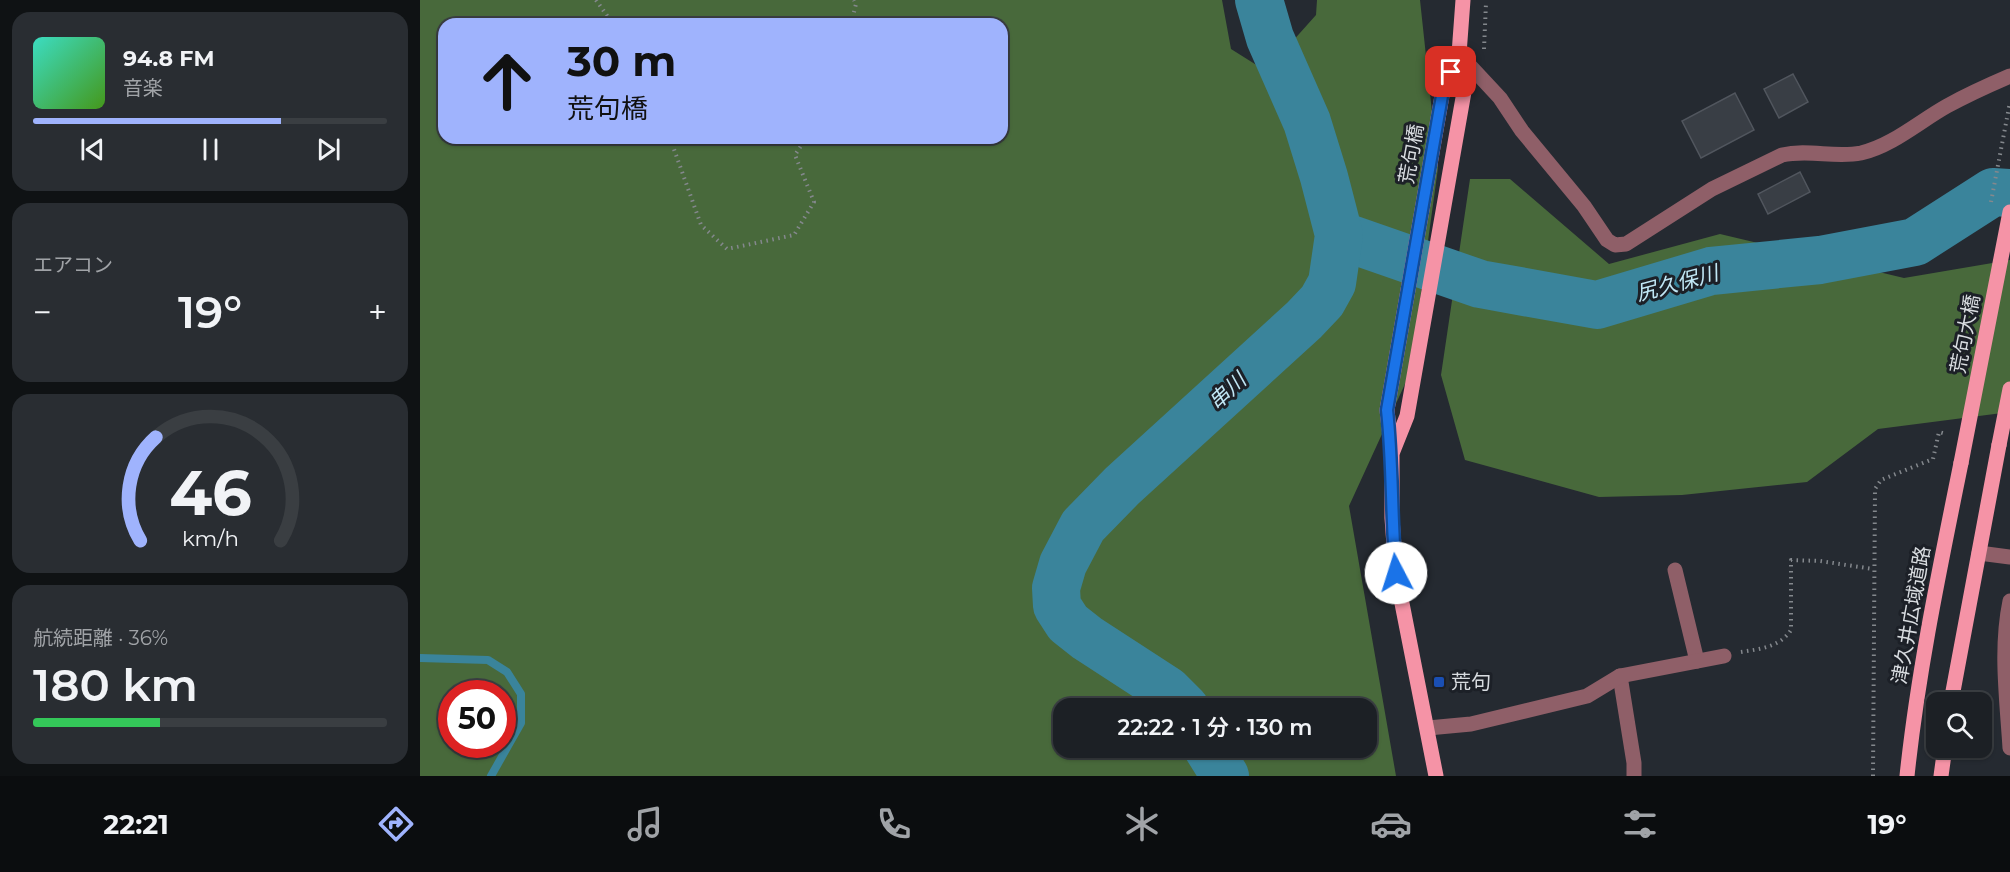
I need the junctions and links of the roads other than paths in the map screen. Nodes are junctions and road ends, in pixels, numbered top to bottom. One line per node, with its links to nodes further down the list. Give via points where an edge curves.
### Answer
1 (1463, 0): 2 (main road)
2 (1460, 54): 3 (street, via 1500,98 1545,161 1615,245 1626,244 1712,189 1782,155 1862,153 1881,146 1947,106); 6 (main road, via 1464,92 1407,416); 6 (main road, 荒句橋, via 1443,90 1387,410)
3 (2007, 80)
4 (2010, 212): 7 (main road, 荒句大橋, bridge)
5 (2010, 389): 8 (main road, bridge)
6 (1392, 454): 16 (main road, 荒句橋, via 1396,573)
7 (1962, 463): 21 (main road, 津久井広域道路, via 1928,636)
8 (1979, 553): 9 (street); 15 (main road)
9 (2010, 557)
10 (1675, 570): 13 (street)
11 (2010, 600): 17 (street, via 2004,664)
12 (1724, 656): 13 (street)
13 (1697, 661): 14 (street)
14 (1620, 676): 16 (street, via 1587,696 1471,724); 20 (street)
15 (1953, 692)
16 (1428, 728): 19 (main road, 荒句橋)
17 (2010, 748)
18 (1943, 758): 22 (main road)
19 (1436, 776)
20 (1634, 776)
21 (1907, 776)
22 (1941, 776)

